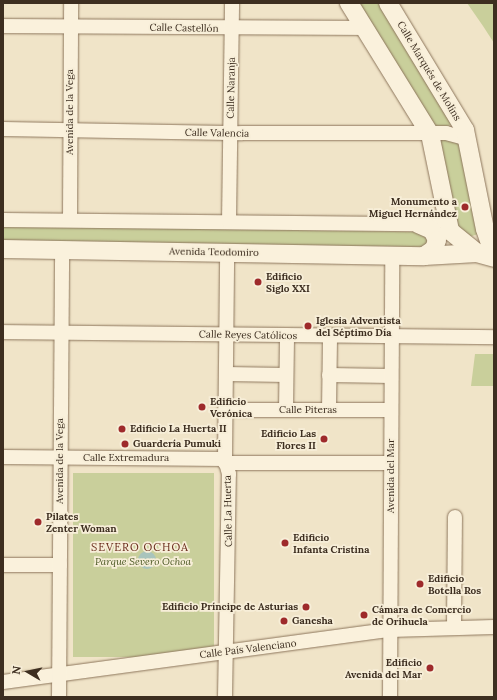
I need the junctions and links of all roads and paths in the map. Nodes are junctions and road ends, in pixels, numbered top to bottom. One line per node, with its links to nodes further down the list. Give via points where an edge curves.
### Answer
1 (71, 3): 6 (street, Avenida de la Vega)
2 (232, 3): 8 (street, Calle Naranja)
3 (349, 3): 7 (street)
4 (388, 3): 13 (street, Calle Marqués de Molins)
5 (3, 26): 6 (street, Calle Castellón)
6 (71, 26): 8 (street, Calle Castellón); 10 (street, Avenida de la Vega)
7 (364, 28): 8 (street, Calle Castellón); 12 (street)
8 (231, 29): 11 (street, Calle Naranja)
9 (3, 129): 10 (street, Calle Valencia)
10 (70, 129): 11 (street, Calle Valencia); 16 (street, Avenida de la Vega)
11 (230, 133): 12 (street, Calle Valencia); 17 (street, Calle Naranja)
12 (430, 134): 13 (street, Calle Marqués de Molins, via 453,134); 14 (street)
13 (468, 139): 19 (street, Calle Marqués de Molins)
14 (446, 216): 18 (street); 20 (street, via 450,230)
15 (3, 220): 16 (street)
16 (70, 220): 17 (street)
17 (229, 222): 18 (street)
18 (418, 224): 26 (street, via 432,230 437,240 434,249)
19 (485, 229): 20 (street, via 473,242); 24 (street, Calle Marqués de Molins)
20 (461, 241): 24 (street)
21 (3, 249): 22 (street, Avenida Teodomiro)
22 (62, 250): 23 (street, Avenida Teodomiro); 29 (street, Avenida de la Vega)
23 (227, 252): 25 (street, Avenida Teodomiro); 30 (street, Calle La Huerta)
24 (485, 254): 26 (street, Avenida Teodomiro); 27 (street, Avenida Teodomiro)
25 (392, 255): 26 (street, Avenida Teodomiro); 33 (street, Avenida del Mar)
26 (424, 256)
27 (494, 258)
28 (3, 332): 29 (street, Calle Reyes Católicos)
29 (61, 332): 30 (street, Calle Reyes Católicos); 44 (street, Avenida de la Vega)
30 (226, 334): 31 (street, Calle Reyes Católicos); 35 (street, Calle La Huerta)
31 (287, 335): 32 (street, Calle Reyes Católicos); 36 (street)
32 (330, 336): 33 (street, Calle Reyes Católicos); 37 (street)
33 (392, 337): 34 (street, Calle Reyes Católicos); 38 (street, Avenida del Mar)
34 (494, 337)
35 (226, 374): 36 (street); 39 (street, Calle La Huerta)
36 (286, 375): 40 (street)
37 (329, 375): 38 (street); 41 (street)
38 (392, 376): 42 (street, Avenida del Mar)
39 (225, 410): 40 (street, Calle Piteras); 45 (street, Calle La Huerta)
40 (286, 410): 41 (street, Calle Piteras)
41 (329, 410): 42 (street, Calle Piteras)
42 (391, 410): 46 (street, Avenida del Mar)
43 (3, 457): 44 (street, Calle Extremadura)
44 (60, 458): 45 (street, Calle Extremadura); 48 (street, Avenida de la Vega)
45 (225, 461): 46 (street, Calle Extremadura); 53 (street, Calle La Huerta, via 229,474 228,596)
46 (391, 463): 52 (street, Avenida del Mar)
47 (455, 517): 50 (street)
48 (60, 565): 49 (street); 54 (street, Avenida de la Vega)
49 (3, 566)
50 (454, 627): 51 (street, Calle País Valenciano); 52 (street, Calle País Valenciano)
51 (494, 627)
52 (390, 630): 53 (street, Calle País Valenciano); 58 (street, Avenida del Mar)
53 (224, 652): 54 (street, Calle País Valenciano); 57 (street, Calle La Huerta)
54 (59, 673): 55 (street, Calle País Valenciano); 56 (street, Avenida de la Vega)
55 (3, 682)
56 (59, 697)
57 (225, 697)
58 (390, 697)

